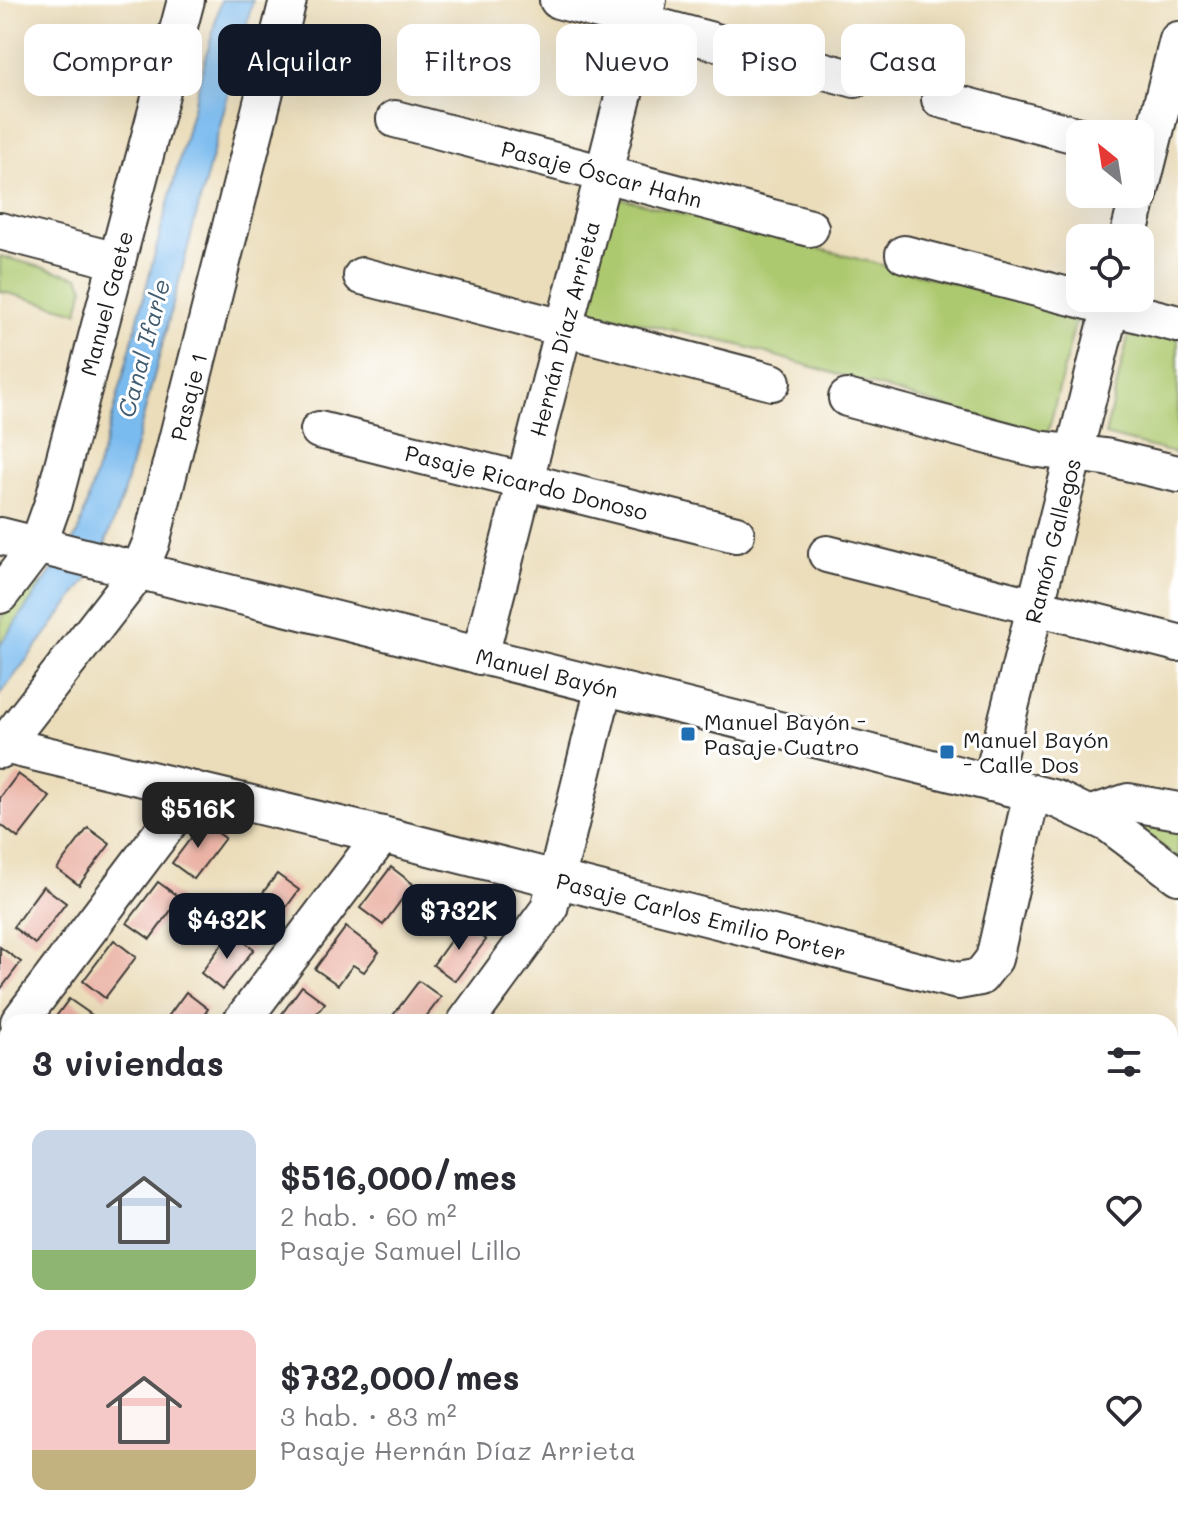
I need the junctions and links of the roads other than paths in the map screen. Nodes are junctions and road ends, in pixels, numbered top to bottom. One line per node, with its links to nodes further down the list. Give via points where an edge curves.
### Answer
1 (186, 0): 15 (street, Manuel Gaete)
2 (288, 0): 32 (street, Pasaje 1, via 151,543)
3 (558, 0): 4 (street)
4 (645, 11): 6 (street); 11 (street, Hernán Díaz Arrieta)
5 (1178, 40): 10 (street)
6 (841, 74)
7 (940, 99): 9 (street)
8 (395, 119): 11 (street, Pasaje Óscar Hahn)
9 (1066, 132)
10 (1156, 156)
11 (603, 174): 12 (street, Pasaje Óscar Hahn); 21 (street, Hernán Díaz Arrieta)
12 (810, 228)
13 (0, 231): 15 (street)
14 (904, 254): 17 (street)
15 (117, 261): 30 (street, Manuel Gaete)
16 (362, 276): 21 (street)
17 (1066, 291)
18 (1109, 312): 25 (street, Ramón Gallegos)
19 (1142, 312): 20 (street)
20 (1178, 324)
21 (564, 328): 22 (street); 27 (street, Hernán Díaz Arrieta)
22 (772, 382)
23 (847, 398): 25 (street, via 1038,449)
24 (319, 430): 27 (street, Pasaje Ricardo Donoso)
25 (1074, 453): 26 (street); 34 (street, Ramón Gallegos)
26 (1178, 474)
27 (525, 482): 28 (street, Pasaje Ricardo Donoso); 36 (street, Hernán Díaz Arrieta)
28 (736, 534)
29 (0, 536): 30 (street, Manuel Bayón)
30 (46, 547): 32 (street, Manuel Bayón); 33 (street, Manuel Gaete)
31 (827, 554): 34 (street)
32 (123, 567): 36 (street, Manuel Bayón); 38 (street, Pasaje 1)
33 (0, 595)
34 (1035, 607): 35 (street); 39 (street, Ramón Gallegos)
35 (1178, 643)
36 (480, 656): 37 (street, Manuel Bayón)
37 (604, 687): 39 (street, Manuel Bayón); 46 (street)
38 (2, 748): 40 (street, Pasaje Carlos Emilio Porter)
39 (991, 783): 41 (street, Manuel Bayón)
40 (194, 790): 44 (street, Pasaje Carlos Emilio Porter); 47 (street)
41 (1032, 793): 43 (street, Manuel Bayón); 46 (street, Pasaje Carlos Emilio Porter, via 994,959 980,977 958,981)
42 (1178, 811): 43 (street, via 1128,802)
43 (1091, 814): 45 (street, Manuel Bayón)
44 (382, 835): 46 (street, Pasaje Carlos Emilio Porter); 48 (street)
45 (1178, 876)
46 (554, 880): 49 (street, via 545,918)
47 (25, 1014)
48 (247, 1014)
49 (472, 1014)

